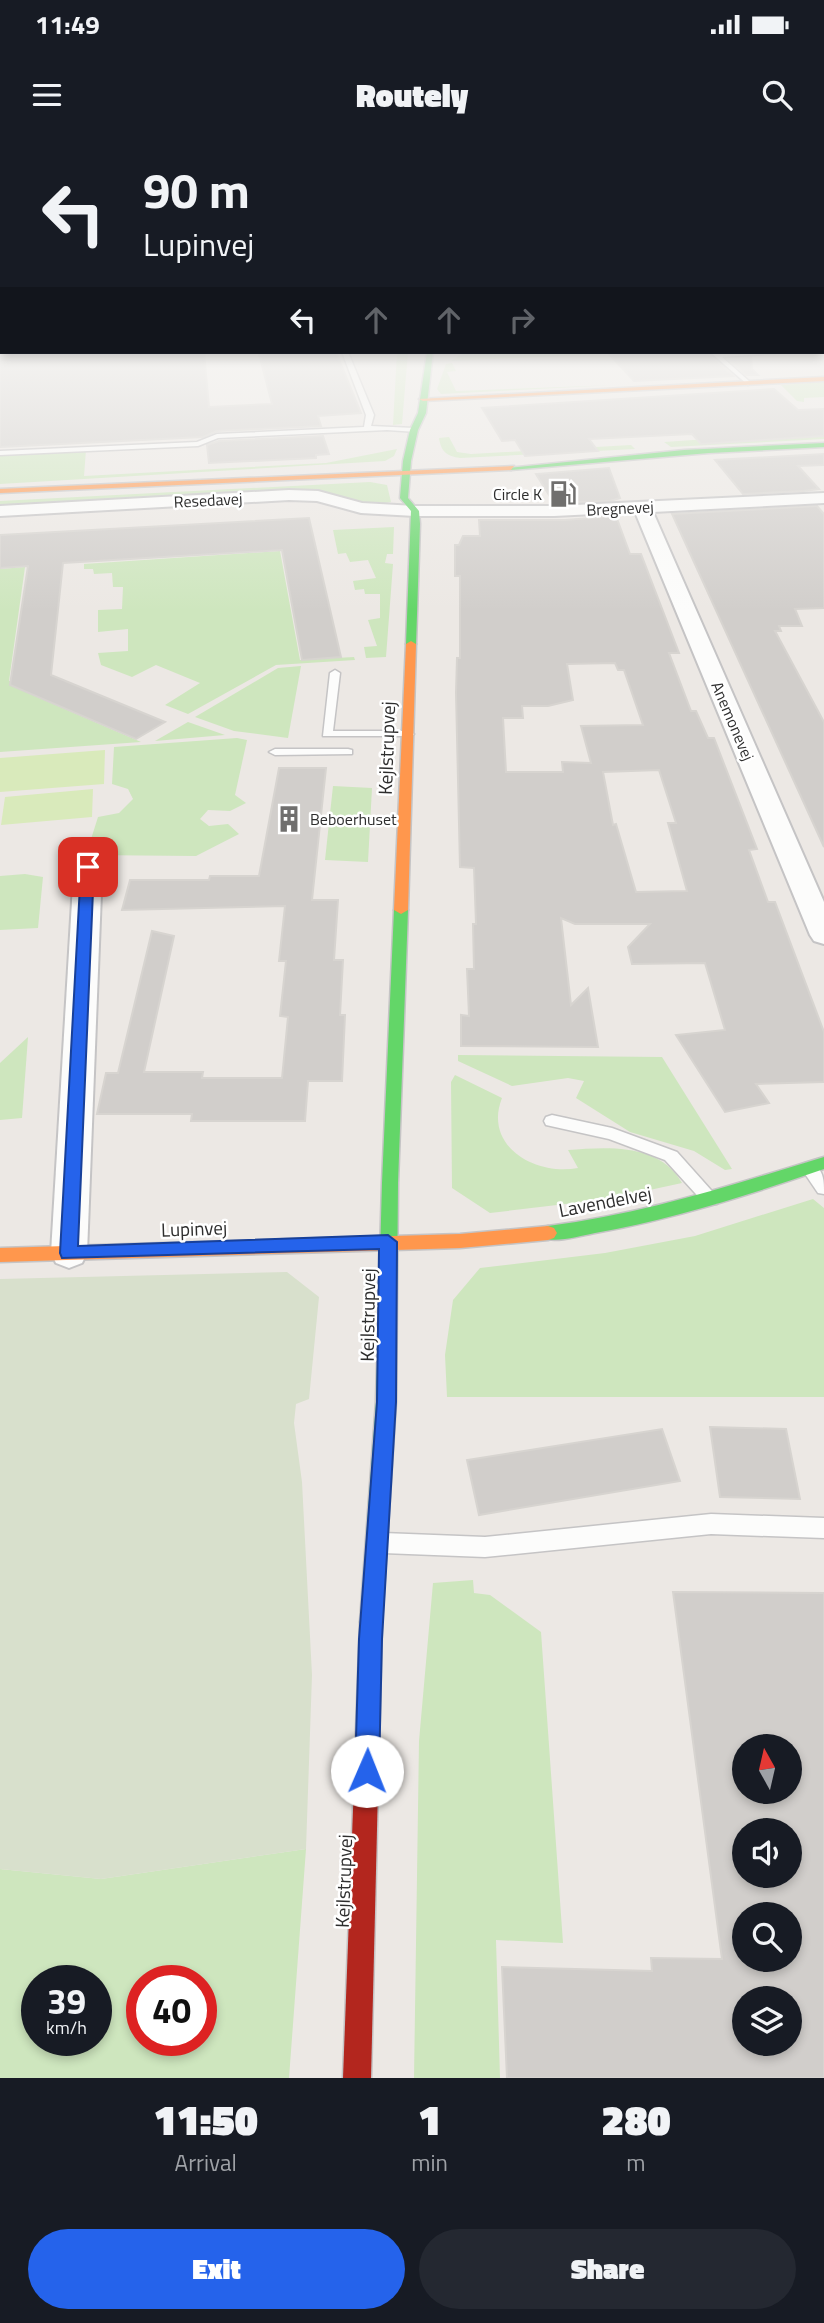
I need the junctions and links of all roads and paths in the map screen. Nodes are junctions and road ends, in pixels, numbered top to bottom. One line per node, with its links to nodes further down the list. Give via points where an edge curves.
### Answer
1 (336, 430): 5 (lane, via 217,436 198,444)
2 (414, 430): 7 (street, Kejlstrupvej)
3 (428, 430): 6 (street, Kejlstrupvej)
4 (824, 445): 6 (street, via 530,467)
5 (0, 453)
6 (430, 458): 7 (street); 12 (street, Kejlstrupvej, via 427,499)
7 (406, 468): 8 (street); 12 (street, Kejlstrupvej, via 404,498)
8 (0, 491)
9 (824, 498): 10 (street, Bregnevej)
10 (642, 507): 12 (street, Bregnevej); 20 (street, Anemonevej)
11 (0, 511): 12 (street, Resedavej, via 305,495 361,508)
12 (415, 511): 15 (street, Kejlstrupvej)
13 (335, 673): 14 (lane)
14 (327, 734): 15 (lane); 17 (lane)
15 (408, 734): 25 (street, Kejlstrupvej)
16 (275, 752): 17 (lane)
17 (325, 752): 18 (lane)
18 (348, 752)
19 (88, 867): 26 (street)
20 (824, 935)
21 (552, 1121): 24 (lane, via 612,1134 671,1156)
22 (817, 1165): 23 (lane); 24 (street, Lavendelvej)
23 (824, 1188)
24 (711, 1199): 25 (street, Lavendelvej, via 580,1230)
25 (388, 1242): 26 (street, Lupinvej); 29 (street, Kejlstrupvej, via 386,1402)
26 (69, 1253): 27 (street, Lupinvej)
27 (0, 1255)
28 (824, 1528): 29 (lane, via 711,1524 485,1547)
29 (377, 1543): 30 (street, Kejlstrupvej)
30 (357, 2078)

